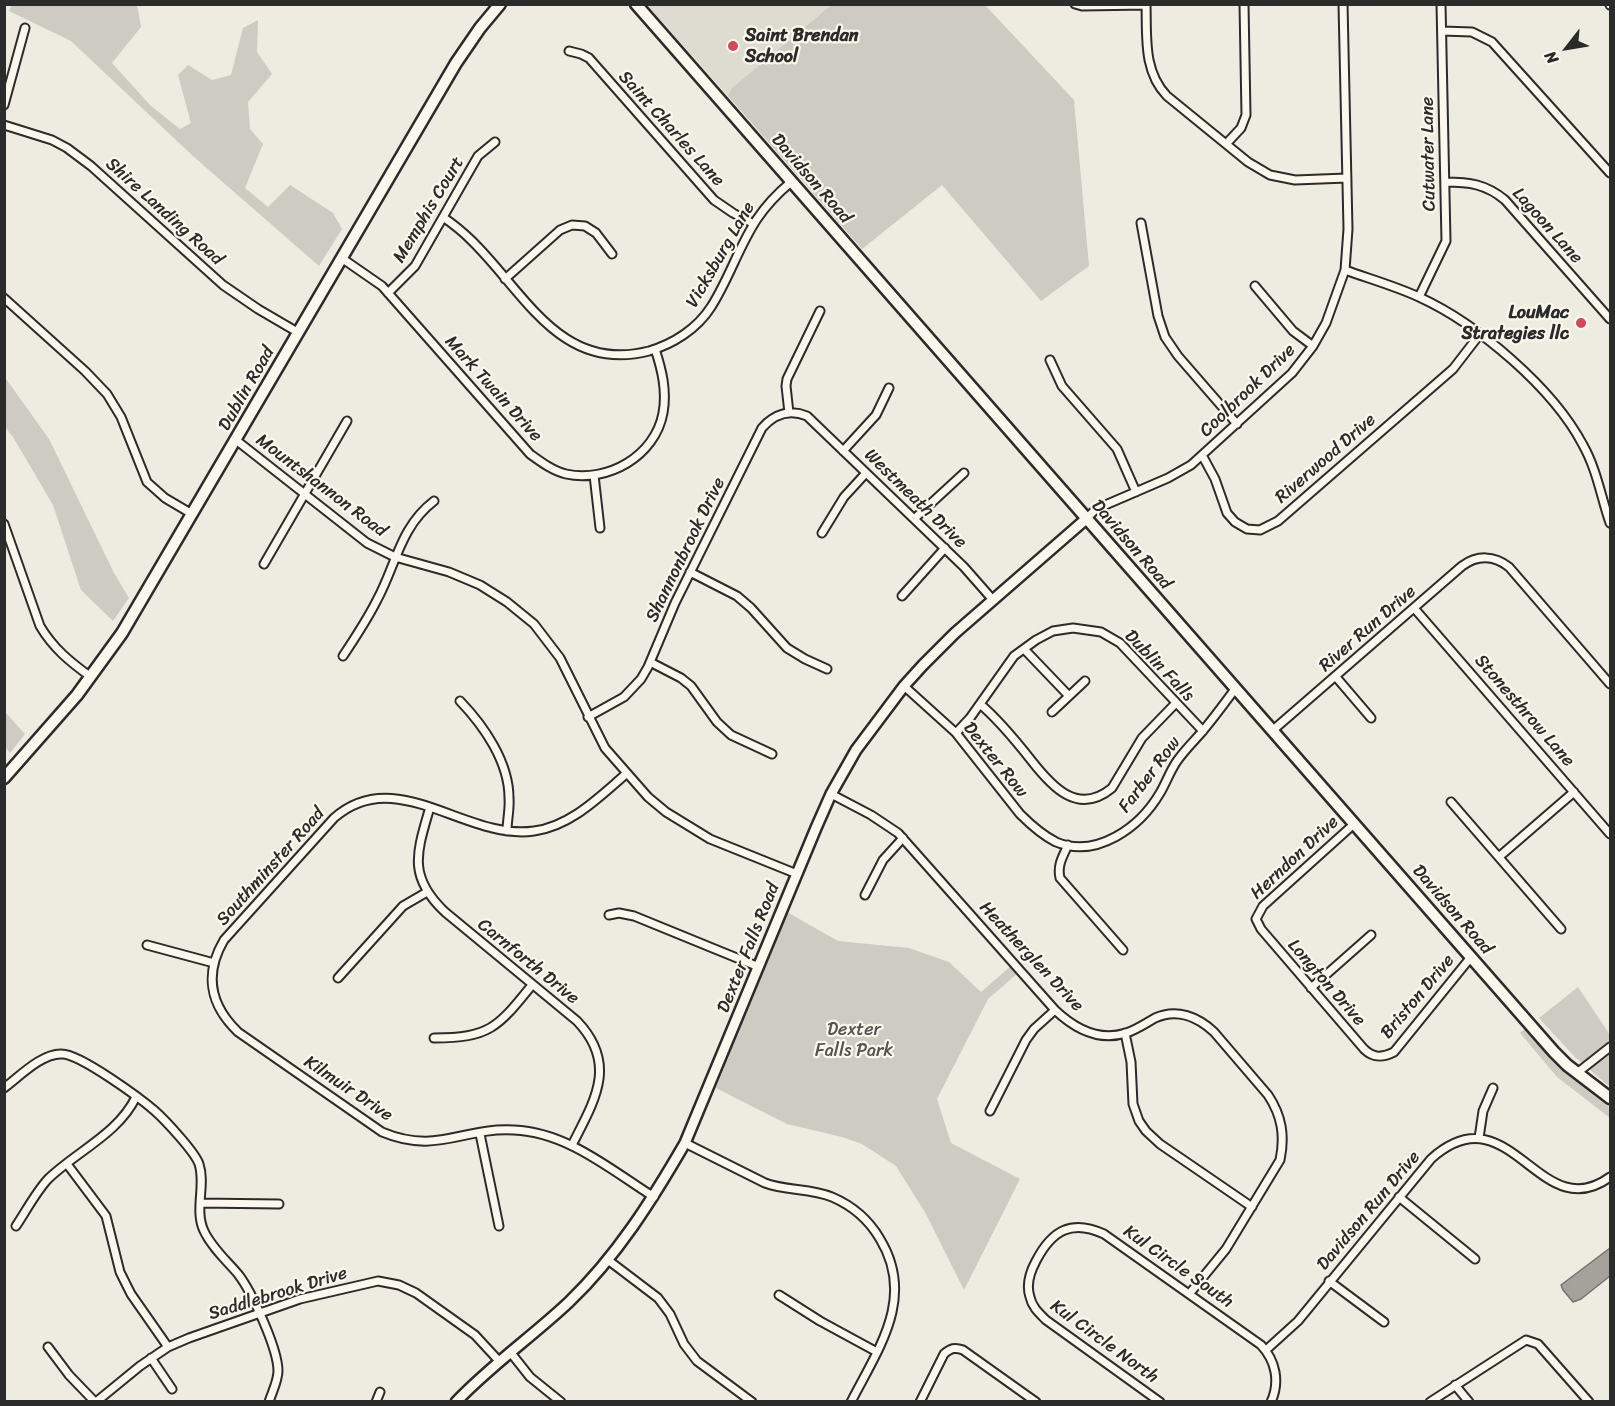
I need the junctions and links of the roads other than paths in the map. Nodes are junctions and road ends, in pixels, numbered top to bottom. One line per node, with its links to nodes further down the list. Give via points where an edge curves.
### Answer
1 (500, 4): 23 (main road, Dublin Road, via 456,63)
2 (636, 4): 17 (main road, Davidson Road)
3 (1075, 4): 7 (street)
4 (1244, 4): 14 (street, via 1246,115 1241,128)
5 (1342, 4): 16 (street, Coolbrook Drive)
6 (1441, 4): 9 (street, Cutwater Lane)
7 (1146, 5): 14 (street, via 1148,58 1154,78 1167,96)
8 (25, 28): 11 (street)
9 (1442, 31): 15 (street, via 1472,32 1492,42); 18 (street, Cutwater Lane)
10 (569, 51): 21 (street, Saint Charles Lane, via 589,58 714,200)
11 (4, 105)
12 (4, 125): 32 (street, Shire Landing Road, via 67,148 223,285)
13 (495, 142): 19 (street, Memphis Court, via 478,156)
14 (1227, 143): 16 (street, via 1258,169 1281,178)
15 (1611, 172)
16 (1347, 178): 24 (street, Coolbrook Drive)
17 (791, 182): 21 (street, Vicksburg Lane, via 772,199); 54 (main road, Davidson Road)
18 (1445, 182): 28 (street, Cutwater Lane, via 1446,241); 31 (street, Lagoon Lane, via 1475,183 1505,200)
19 (443, 217): 25 (street, Vicksburg Lane, via 472,241); 27 (street, Memphis Court, via 415,266)
20 (1141, 223): 40 (street, via 1165,337)
21 (754, 224): 35 (street, Vicksburg Lane, via 706,314 689,332)
22 (612, 254): 25 (street, via 596,233 585,226 572,225 560,230)
23 (343, 259): 27 (street, Mark Twain Drive); 32 (main road, Dublin Road)
24 (1345, 270): 28 (street); 34 (street, Coolbrook Drive)
25 (505, 279): 35 (street, Vicksburg Lane, via 547,324 572,343 603,354)
26 (1255, 286): 34 (street, via 1293,331)
27 (388, 293): 46 (street, Mark Twain Drive, via 530,454 564,473)
28 (1419, 297): 33 (street)
29 (4, 298): 52 (street, via 107,394 121,417 147,482)
30 (820, 311): 38 (street, via 787,379)
31 (1611, 319)
32 (299, 333): 41 (main road, Dublin Road)
33 (1480, 334): 43 (street, Riverwood Drive, via 1453,369 1266,528 1247,528 1231,518); 49 (street, via 1562,412 1584,447)
34 (1313, 346): 40 (street, Coolbrook Drive, via 1292,373)
35 (655, 349): 46 (street, Mark Twain Drive, via 664,394 657,430 627,463)
36 (1050, 360): 48 (street, via 1062,386 1117,449)
37 (889, 388): 42 (street, via 876,415)
38 (789, 413): 42 (street, Westmeath Drive, via 813,421); 62 (street, Shannonbrook Drive, via 772,418 762,428)
39 (347, 421): 50 (street)
40 (1237, 424): 43 (street, Coolbrook Drive)
41 (236, 440): 50 (street, Mountshannon Road); 52 (main road, Dublin Road)
42 (843, 451): 44 (street, Westmeath Drive)
43 (1202, 455): 48 (street, Coolbrook Drive, via 1180,472)
44 (866, 473): 53 (street, Westmeath Drive); 58 (street, via 844,497)
45 (964, 473): 53 (street)
46 (594, 475): 57 (street)
47 (1611, 490): 49 (street)
48 (1136, 492): 54 (street, Coolbrook Drive, via 1096,509)
49 (1602, 492): 55 (street)
50 (305, 494): 60 (street, Mountshannon Road, via 367,543); 61 (street)
51 (434, 501): 60 (street, via 415,518)
52 (192, 514): 70 (main road, Dublin Road, via 122,633)
53 (914, 519): 59 (street, Westmeath Drive)
54 (1086, 519): 64 (street, Dexter Falls Road); 75 (main road, Davidson Road)
55 (1611, 523)
56 (4, 524): 70 (street, via 40,626 57,650)
57 (600, 528)
58 (822, 533)
59 (945, 548): 63 (street); 64 (street, Westmeath Drive)
60 (395, 557): 67 (street, via 377,601); 81 (street, Mountshannon Road, via 480,585 534,624 560,658)
61 (264, 564)
62 (690, 572): 68 (street, Shannonbrook Drive); 69 (street, via 737,596 787,648)
63 (902, 596)
64 (993, 600): 74 (street, Dexter Falls Road)
65 (1414, 608): 71 (street, River Run Drive); 73 (street, River Run Drive, via 1468,561 1487,557 1503,562); 89 (street, Stonesthrow Lane)
66 (1024, 649): 76 (street); 78 (street, Dublin Falls, via 1014,656); 79 (street, Dublin Falls, via 1053,631 1073,628 1101,632 1130,651)
67 (343, 656)
68 (650, 662): 81 (street, Shannonbrook Drive, via 624,697); 86 (street, via 691,686 731,735)
69 (827, 669)
70 (91, 677): 88 (main road, Dublin Road)
71 (1336, 677): 82 (street); 84 (street, River Run Drive)
72 (1085, 681): 76 (street)
73 (1611, 684)
74 (904, 686): 85 (street, Dexter Row); 90 (street, Dexter Falls Road, via 856,750)
75 (1235, 689): 83 (street, Farber Row); 84 (main road, Davidson Road)
76 (1068, 696): 80 (street)
77 (460, 701): 94 (street, via 475,717 504,769 510,797)
78 (980, 704): 79 (street, via 1059,792 1083,799 1112,788 1142,738); 85 (street, Dublin Falls)
79 (1175, 704): 83 (street, Dublin Falls)
80 (1052, 712)
81 (588, 717): 87 (street, Mountshannon Road, via 605,748)
82 (1371, 717)
83 (1203, 731): 97 (street, Farber Row, via 1166,777 1160,793 1125,831 1099,844)
84 (1272, 731): 93 (main road, Davidson Road)
85 (956, 733): 97 (street, Dexter Row, via 1020,814 1044,835)
86 (772, 754)
87 (626, 774): 94 (street, Southminster Road, via 580,812 557,825 533,831); 99 (street, Mountshannon Road, via 657,804 710,839)
88 (4, 778)
89 (1574, 792): 95 (street, Stonesthrow Lane); 98 (street)
90 (831, 794): 96 (street, Heatherglen Drive, via 872,815); 99 (street, Dexter Falls Road)
91 (1451, 802): 98 (street)
92 (430, 807): 94 (street, Southminster Road); 100 (street, Carnforth Drive, via 417,857); 109 (street, Southminster Road, via 382,797 346,809 224,940)
93 (1354, 824): 102 (street, Herndon Drive); 108 (main road, Davidson Road)
94 (507, 831)
95 (1611, 834)
96 (903, 838): 101 (street, via 883,860); 114 (street, Heatherglen Drive)
97 (1068, 845): 107 (street, via 1058,870 1060,878)
98 (1500, 856): 104 (street)
99 (797, 874): 110 (street, Dexter Falls Road)
100 (427, 892): 111 (street, via 403,906); 112 (street, Carnforth Drive, via 445,912)
101 (865, 895)
102 (1257, 914): 113 (street, Longton Drive, via 1257,924)
103 (609, 915): 110 (street, via 634,916)
104 (1561, 929)
105 (1371, 935): 113 (street)
106 (147, 945): 109 (street)
107 (1123, 950)
108 (1471, 957): 118 (street, Briston Drive, via 1394,1052); 119 (main road, Davidson Road)
109 (214, 963): 125 (street, Kilmuir Drive, via 214,995 231,1026 374,1127 400,1139 421,1142)
110 (759, 967): 127 (street, Dexter Falls Road)
111 (338, 978)
112 (532, 985): 116 (street, via 505,1018 490,1029 469,1036); 128 (street, Carnforth Drive, via 583,1027 599,1059 595,1100)
113 (1311, 988): 118 (street, Longton Drive, via 1369,1054)
114 (1055, 1010): 115 (street, Heatherglen Drive, via 1084,1032); 124 (street, via 1026,1040)
115 (1125, 1033): 135 (street, via 1133,1104 1146,1131); 135 (street, Heatherglen Drive, via 1166,1014 1181,1014 1204,1023 1275,1105 1283,1145 1280,1160)
116 (434, 1038)
117 (1611, 1047): 119 (street)
118 (1387, 1055)
119 (1577, 1073): 123 (main road, Davidson Road)
120 (4, 1088): 122 (street, via 41,1061 62,1054 84,1062)
121 (1493, 1088): 126 (street)
122 (136, 1097): 129 (street, via 116,1124); 133 (street, via 160,1116 196,1157)
123 (1611, 1098)
124 (990, 1111)
125 (480, 1134): 128 (street, Kilmuir Drive, via 526,1131); 137 (street)
126 (1479, 1138): 130 (street, via 1502,1145 1541,1176 1563,1186 1592,1187); 132 (street, Davidson Run Drive, via 1462,1140 1440,1151)
127 (685, 1143): 131 (street, Dexter Falls Road); 149 (street, via 771,1185 830,1196 870,1223 889,1254 895,1284 892,1317)
128 (572, 1145): 131 (street, Kilmuir Drive)
129 (67, 1164): 136 (street, via 46,1182); 147 (street, via 106,1216 120,1272)
130 (1611, 1177)
131 (654, 1197): 139 (street, Dexter Falls Road)
132 (1399, 1197): 138 (street); 141 (street, Davidson Run Drive)
133 (200, 1203): 134 (street); 144 (street, via 205,1234 249,1289)
134 (279, 1204)
135 (1252, 1208): 142 (street, via 1226,1249)
136 (16, 1226)
137 (499, 1226)
138 (1476, 1259)
139 (608, 1260): 150 (street, Dexter Falls Road, via 571,1300); 161 (street, via 658,1298 697,1361)
140 (1032, 1270): 142 (street, Kul Circle South, via 1042,1249 1058,1232 1082,1226 1104,1234); 165 (street, Kul Circle North, via 1029,1296 1039,1313)
141 (1329, 1281): 145 (street); 148 (street, Davidson Run Drive, via 1298,1321)
142 (1190, 1293): 148 (street, Kul Circle South)
143 (779, 1295): 149 (street)
144 (260, 1313): 147 (street, Saddlebrook Drive); 152 (street, Saddlebrook Drive, via 324,1293 387,1282 408,1289 476,1335); 157 (street, via 278,1371)
145 (1384, 1322)
146 (48, 1347): 156 (street)
147 (168, 1347): 151 (street, Saddlebrook Drive)
148 (1266, 1350): 166 (street, via 1275,1370 1276,1389)
149 (877, 1352): 162 (street)
150 (511, 1353): 152 (street, Dexter Falls Road); 160 (street, via 530,1377)
151 (151, 1358): 154 (street); 156 (street, Saddlebrook Drive)
152 (499, 1361): 159 (street, Dexter Falls Road)
153 (1455, 1385): 167 (street); 168 (street); 169 (street, via 1526,1340 1538,1344)
154 (172, 1389)
155 (380, 1392): 158 (street)
156 (95, 1401)
157 (269, 1401)
158 (376, 1401)
159 (456, 1401)
160 (561, 1401)
161 (752, 1401)
162 (851, 1401)
163 (920, 1401): 164 (street, via 944,1354 956,1348)
164 (1036, 1401)
165 (1160, 1401)
166 (1271, 1401)
167 (1430, 1401)
168 (1469, 1401)
169 (1588, 1401)

